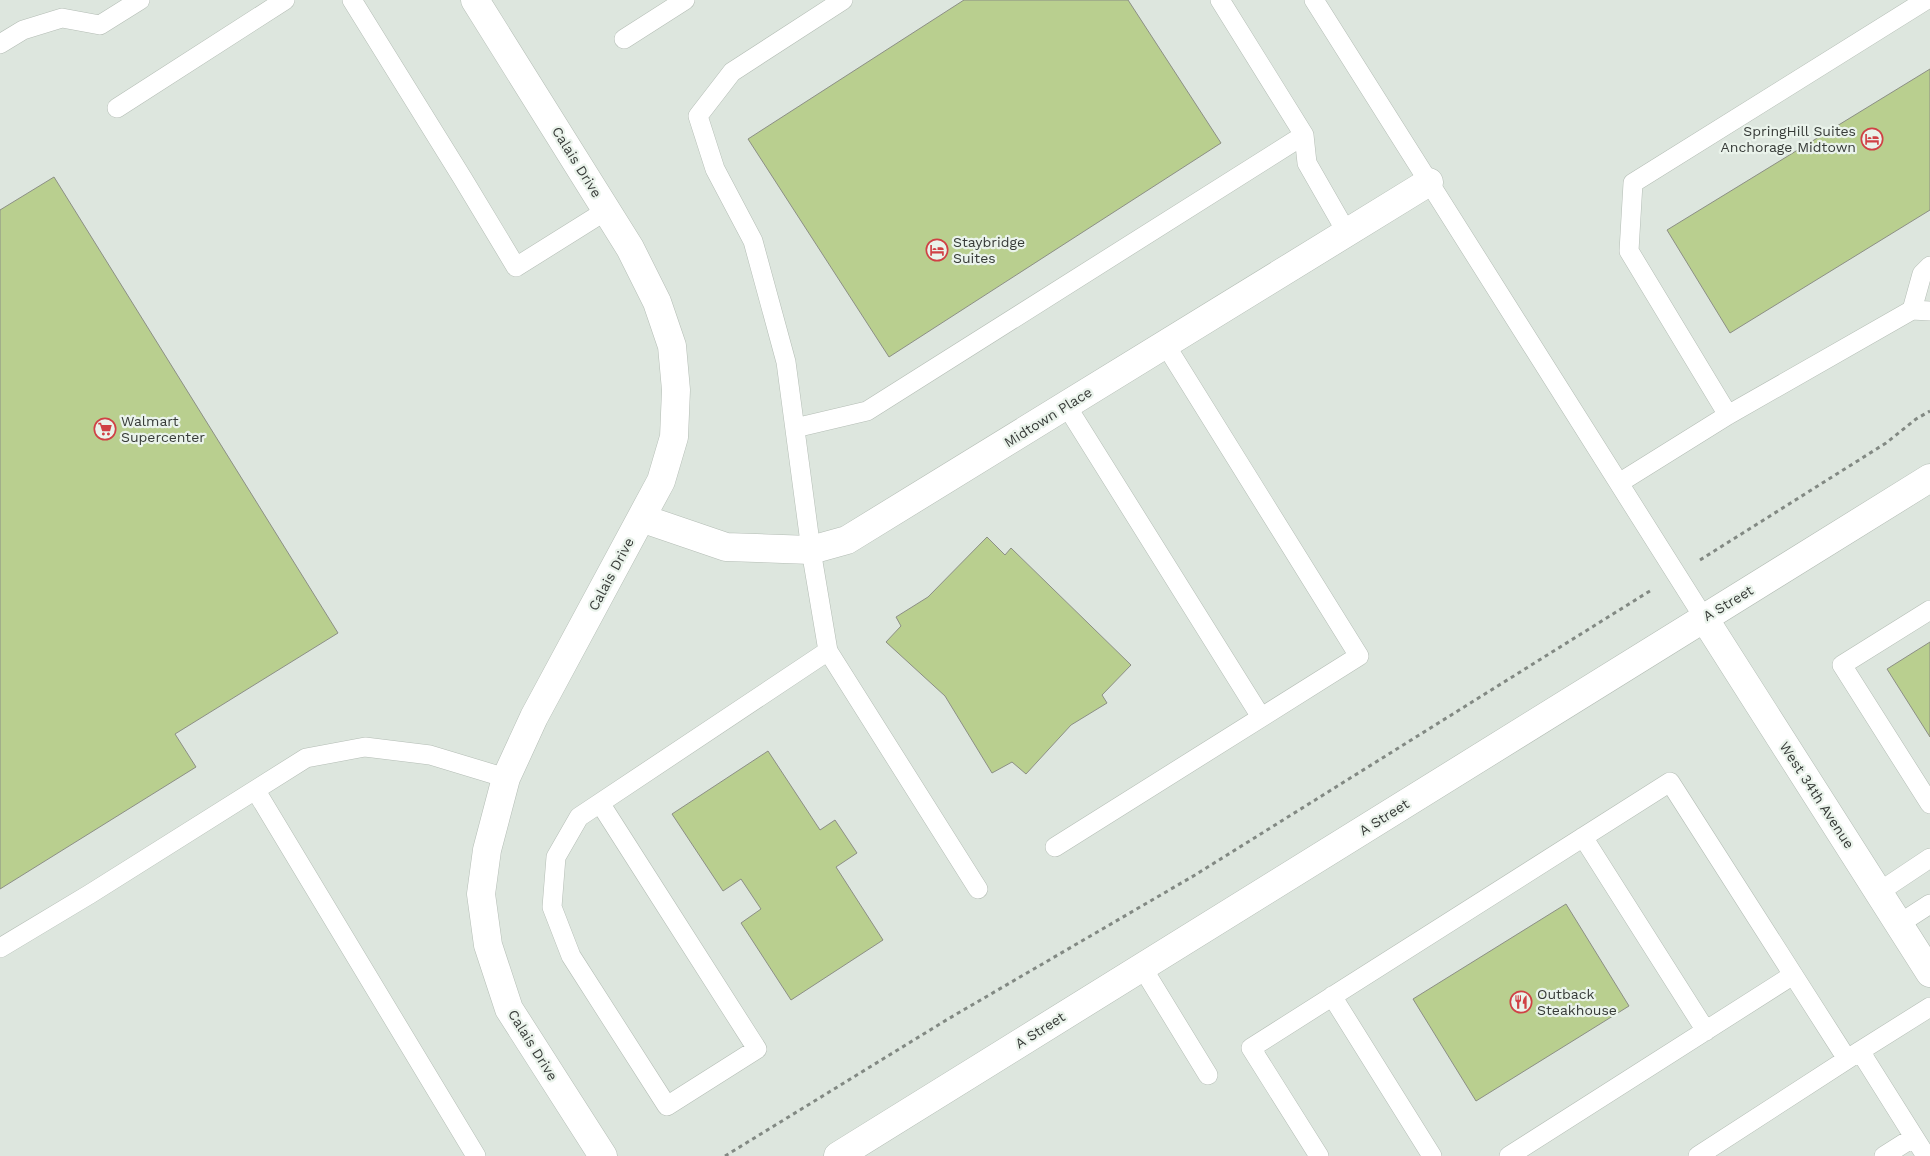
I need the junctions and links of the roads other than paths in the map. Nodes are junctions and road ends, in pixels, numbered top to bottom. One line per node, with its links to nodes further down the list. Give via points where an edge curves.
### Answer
1 (140, 0): 11 (lane, via 100,25 62,18 23,30)
2 (285, 0): 12 (lane)
3 (352, 0): 15 (lane, via 516,267)
4 (475, 0): 15 (street, Calais Drive)
5 (685, 0): 10 (lane)
6 (844, 0): 22 (lane, via 732,72 698,116 715,169 753,240 786,362)
7 (1220, 0): 13 (lane)
8 (1314, 0): 14 (lane)
9 (1926, 0): 21 (lane, via 1632,183 1629,251)
10 (624, 39)
11 (0, 44)
12 (117, 108)
13 (1304, 135): 16 (lane, via 1307,163); 22 (lane, via 867,411)
14 (1429, 182): 16 (street, Midtown Place); 24 (lane)
15 (607, 210): 25 (street, Calais Drive, via 657,302 672,346 676,390 674,436 661,481)
16 (1347, 233): 19 (street, Midtown Place)
17 (1930, 266): 18 (lane, via 1922,274)
18 (1921, 311): 21 (lane)
19 (1165, 344): 20 (street, Midtown Place); 30 (lane, via 1359,656)
20 (1066, 405): 26 (street, Midtown Place, via 848,540); 30 (lane)
21 (1728, 415): 24 (lane)
22 (795, 428): 26 (lane)
23 (1930, 478): 28 (street, A Street)
24 (1619, 483): 28 (lane)
25 (641, 518): 26 (street, Midtown Place, via 726,547); 31 (street, Calais Drive, via 534,717)
26 (811, 550): 29 (lane)
27 (1930, 610): 34 (lane, via 1842,665)
28 (1704, 618): 39 (street, West 34th Avenue); 43 (street, A Street)
29 (828, 651): 33 (lane); 38 (lane)
30 (1261, 718): 36 (lane)
31 (506, 778): 32 (lane, via 430,755 365,747 306,758); 53 (street, Calais Drive, via 487,850 481,894 488,945 509,1009)
32 (256, 791): 42 (lane); 52 (lane)
33 (600, 803): 33 (lane, via 579,817 556,857 552,907 571,956 667,1106 757,1049)
34 (1930, 804)
35 (1583, 837): 45 (lane, via 1670,782); 46 (lane); 48 (lane)
36 (1055, 847)
37 (1930, 858): 39 (lane)
38 (978, 888)
39 (1879, 892): 41 (street, West 34th Avenue)
40 (1930, 904): 41 (lane)
41 (1899, 924): 44 (street, West 34th Avenue)
42 (0, 948)
43 (1142, 967): 50 (lane); 54 (street, A Street)
44 (1930, 973)
45 (1793, 975): 48 (lane); 49 (lane)
46 (1332, 996): 55 (lane, via 1251,1048); 56 (lane)
47 (1930, 1007): 49 (lane)
48 (1706, 1030): 57 (lane)
49 (1854, 1055): 51 (lane); 58 (lane)
50 (1208, 1075)
51 (1914, 1137): 59 (lane); 60 (lane)
52 (476, 1156)
53 (603, 1156)
54 (838, 1156)
55 (1319, 1156)
56 (1432, 1156)
57 (1509, 1156)
58 (1698, 1156)
59 (1884, 1156)
60 (1926, 1156)

